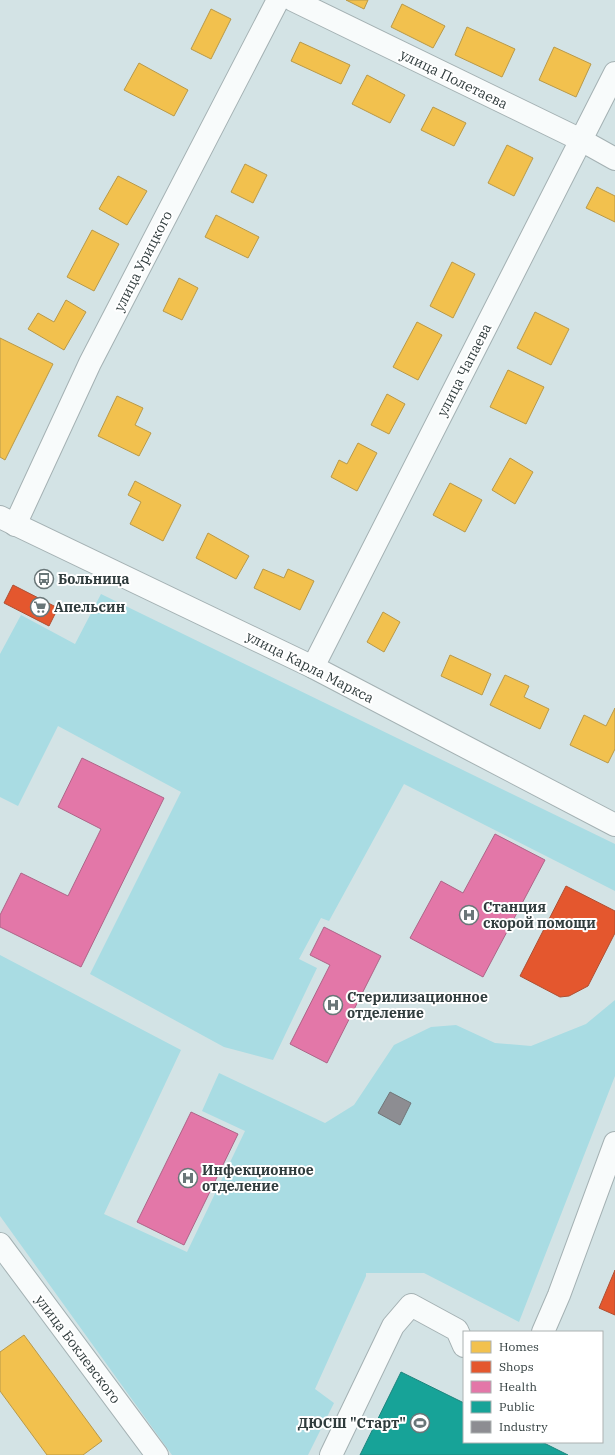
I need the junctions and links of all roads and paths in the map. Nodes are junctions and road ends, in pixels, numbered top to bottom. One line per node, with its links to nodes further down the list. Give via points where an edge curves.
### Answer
1 (278, 0): 6 (street, улица Урицкого)
2 (293, 0): 4 (street, улица Полетаева)
3 (615, 73): 4 (street, улица Чапаева)
4 (581, 140): 5 (street, улица Полетаева); 7 (street, улица Чапаева)
5 (615, 159)
6 (7, 521): 7 (street, улица Карла Маркса)
7 (313, 667): 8 (street, улица Карла Маркса)
8 (615, 825)
9 (615, 1143): 11 (street)
10 (0, 1244): 13 (street, улица Боклевского)
11 (543, 1331)
12 (463, 1344): 14 (street, via 457,1330 411,1305 392,1326)
13 (157, 1455)
14 (331, 1455)

